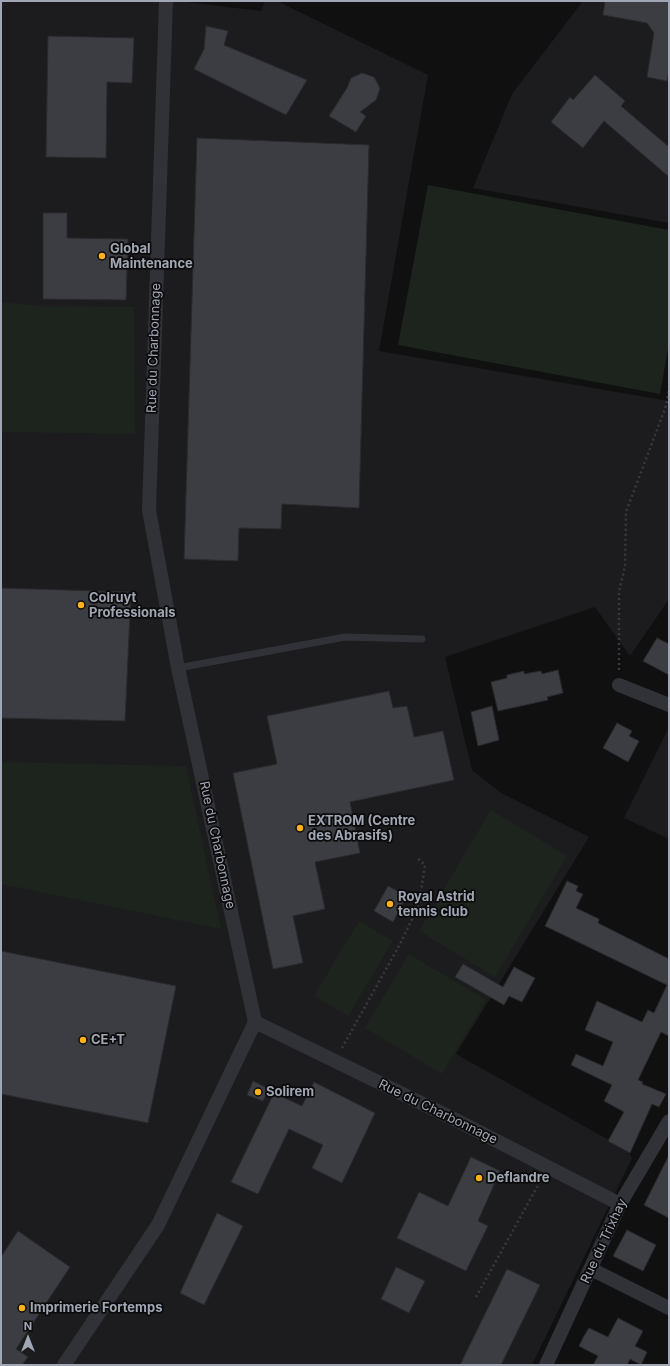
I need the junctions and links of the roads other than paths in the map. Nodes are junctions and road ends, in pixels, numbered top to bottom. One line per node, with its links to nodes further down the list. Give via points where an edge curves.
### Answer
1 (166, 1): 3 (street, Rue du Charbonnage, via 149,510)
2 (422, 639): 3 (lane, via 345,637)
3 (178, 668): 6 (street, Rue du Charbonnage)
4 (619, 685): 5 (street)
5 (669, 705)
6 (255, 1022): 8 (street, Rue du Charbonnage); 11 (street, via 158,1225)
7 (669, 1120): 8 (street, Rue du Trixhay)
8 (620, 1204): 9 (street, Rue du Trixhay)
9 (591, 1269): 10 (street); 12 (street, Rue du Trixhay)
10 (669, 1308)
11 (64, 1365)
12 (546, 1365)

